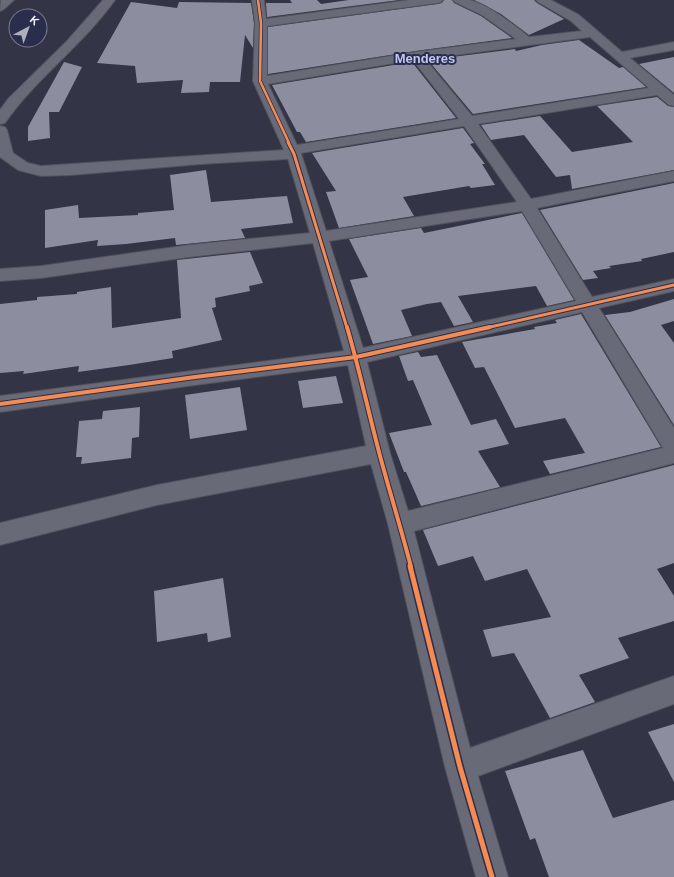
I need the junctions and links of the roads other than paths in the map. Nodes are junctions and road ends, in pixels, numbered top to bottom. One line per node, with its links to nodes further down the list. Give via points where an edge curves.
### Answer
1 (8, 0): 7 (street)
2 (109, 0): 17 (street, via 83,32 9,105)
3 (258, 0): 8 (street)
4 (437, 0): 8 (street)
5 (459, 0): 10 (street, via 486,12 512,28)
6 (542, 0): 9 (street, via 575,18)
7 (0, 7)
8 (261, 24): 14 (street)
9 (592, 33): 10 (street); 13 (street)
10 (527, 42): 12 (street)
11 (674, 46): 13 (street)
12 (416, 56): 14 (street); 18 (street)
13 (620, 56): 15 (street)
14 (260, 81): 20 (street)
15 (661, 90): 16 (street); 18 (street)
16 (674, 102)
17 (0, 120)
18 (468, 121): 20 (street); 22 (street)
19 (0, 130): 20 (street, via 6,155 23,167 41,171)
20 (293, 152): 23 (street)
21 (674, 176): 22 (street)
22 (527, 205): 23 (street); 26 (street)
23 (320, 238): 24 (street, via 189,251 41,272); 27 (street)
24 (0, 275)
25 (674, 285): 26 (street)
26 (588, 304): 27 (street); 29 (street)
27 (356, 357): 28 (street); 30 (street)
28 (0, 404)
29 (674, 447)
30 (379, 453): 32 (street); 33 (street, via 157,495)
31 (674, 454): 32 (street)
32 (400, 524): 35 (street)
33 (0, 534)
34 (674, 690): 35 (street)
35 (460, 767): 36 (street)
36 (492, 877)

